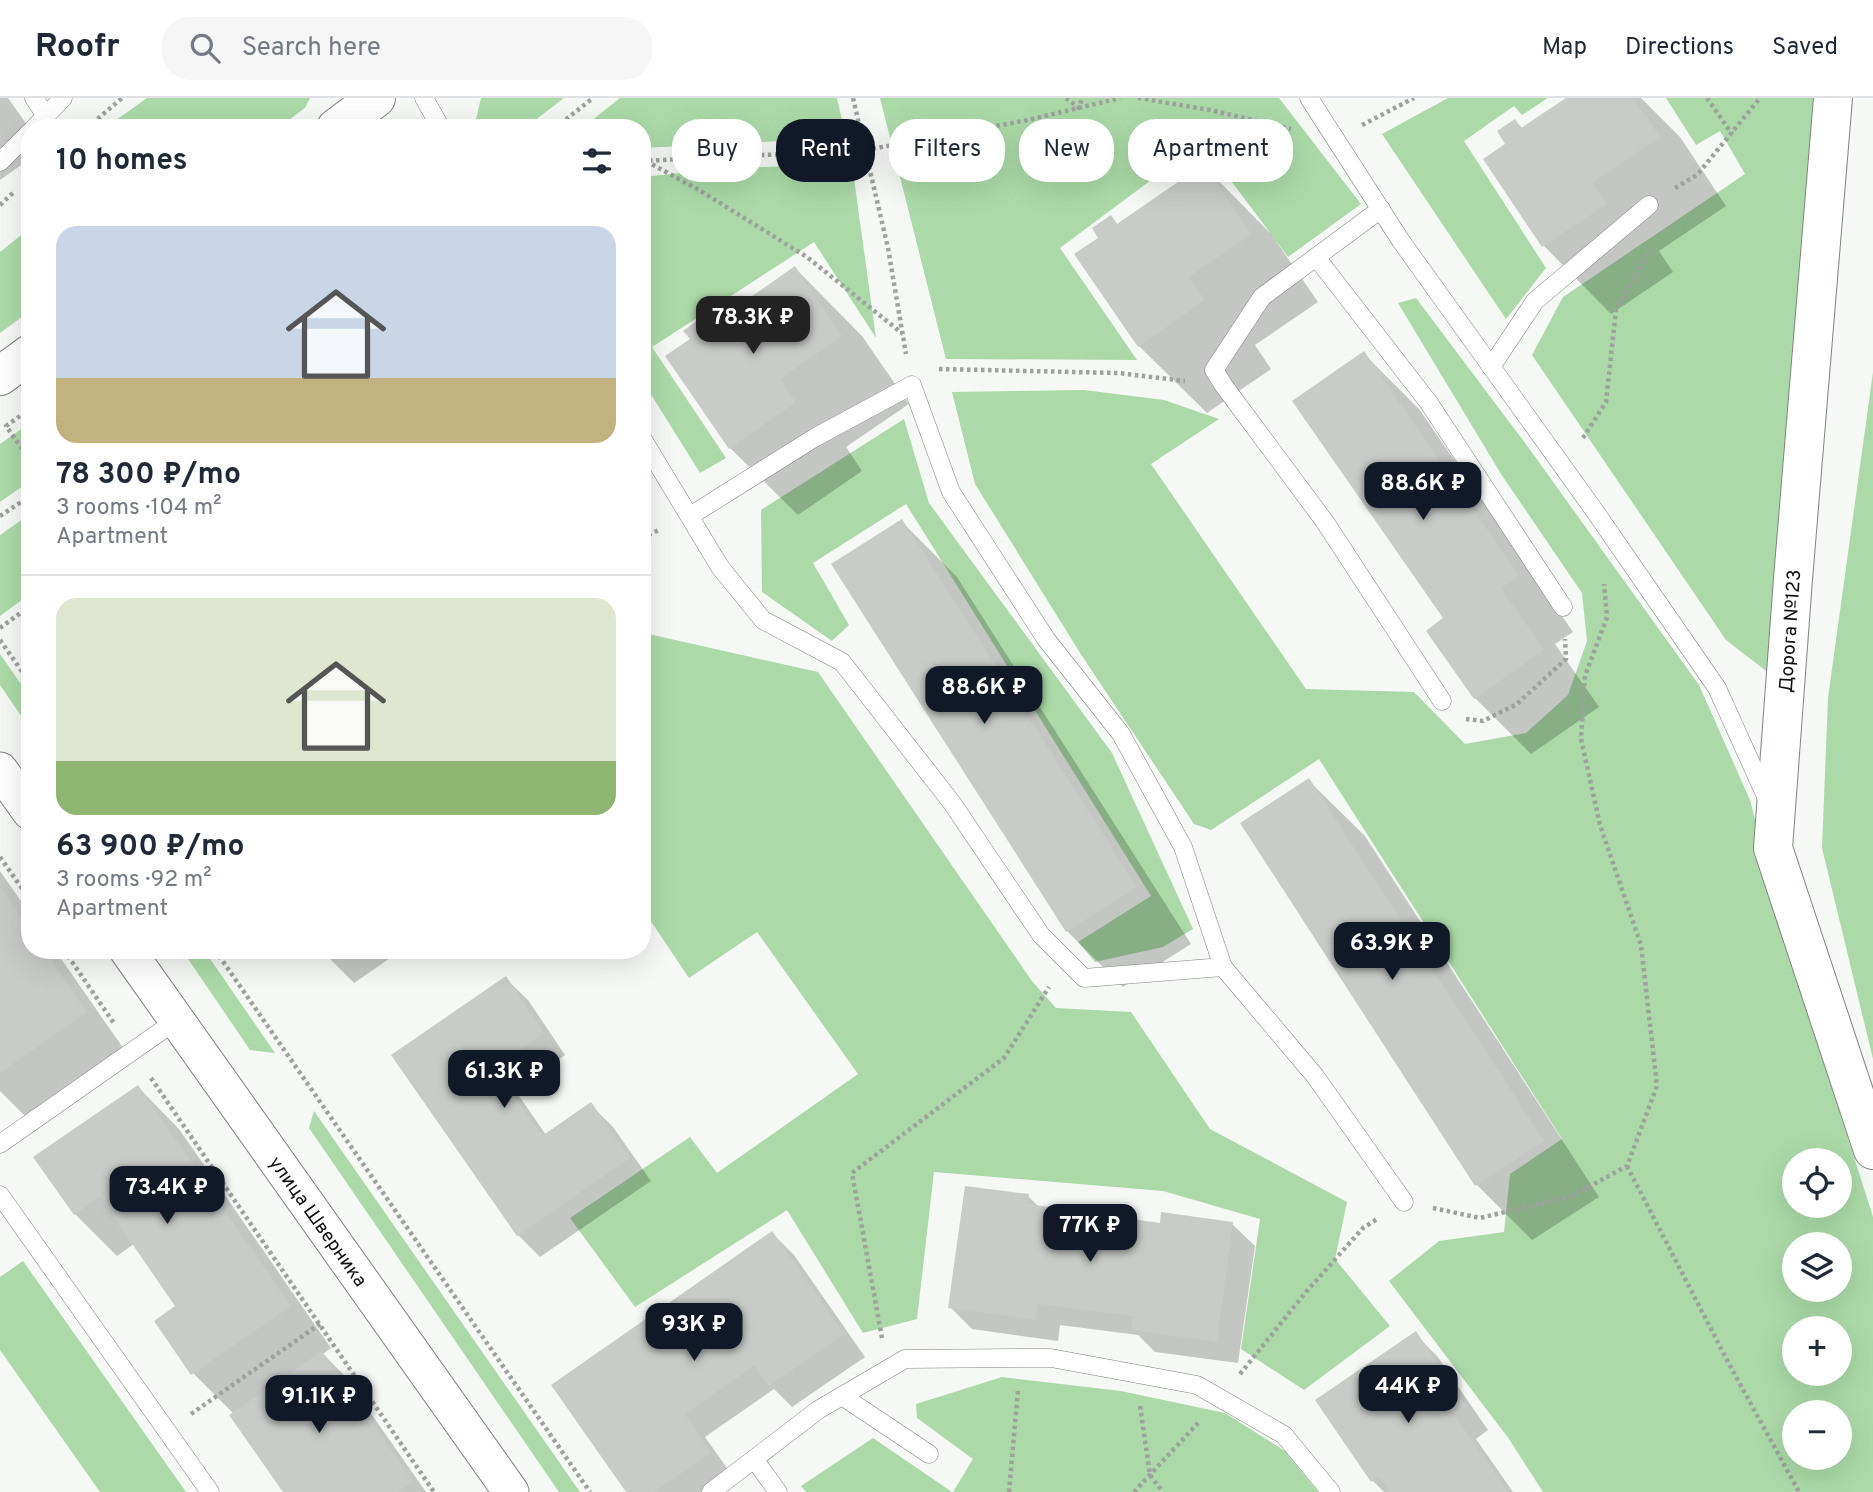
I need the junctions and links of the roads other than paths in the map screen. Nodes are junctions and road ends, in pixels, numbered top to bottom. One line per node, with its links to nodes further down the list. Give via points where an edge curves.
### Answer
1 (34, 98): 7 (lane)
2 (63, 98): 8 (lane)
3 (376, 98): 9 (main road)
4 (424, 98): 10 (lane)
5 (1309, 98): 14 (lane)
6 (1833, 98): 25 (main road, Дорога №123)
7 (39, 119)
8 (43, 119)
9 (348, 119)
10 (436, 119)
11 (21, 141): 12 (lane)
12 (0, 162)
13 (1649, 205): 17 (lane, via 1535,301)
14 (1381, 209): 15 (lane); 17 (lane)
15 (1316, 257): 21 (lane, via 1429,403); 22 (lane, via 1262,297 1214,370 1325,522)
16 (21, 361): 18 (main road)
17 (1491, 367): 25 (lane, via 1717,688)
18 (0, 376)
19 (651, 453): 20 (lane)
20 (690, 516): 27 (lane, via 720,567 763,620 842,662 952,803 1041,935 1084,978); 27 (lane, via 911,378 951,492 1046,639 1121,734 1183,847)
21 (1563, 607)
22 (1442, 701)
23 (0, 770): 24 (street)
24 (21, 799)
25 (1775, 818): 30 (main road, Дорога №123, via 1773,848)
26 (133, 959): 28 (street, улица Шверника)
27 (1223, 967): 32 (lane, via 1315,1076)
28 (177, 1020): 29 (lane); 36 (street, улица Шверника)
29 (0, 1144)
30 (1873, 1150)
31 (0, 1195): 37 (lane)
32 (1404, 1202)
33 (842, 1396): 34 (lane); 35 (lane); 40 (lane, via 905,1359 1051,1358 1198,1385 1284,1435)
34 (929, 1454)
35 (754, 1459): 38 (lane); 39 (lane)
36 (507, 1491)
37 (210, 1492)
38 (711, 1492)
39 (778, 1492)
40 (1331, 1492)

